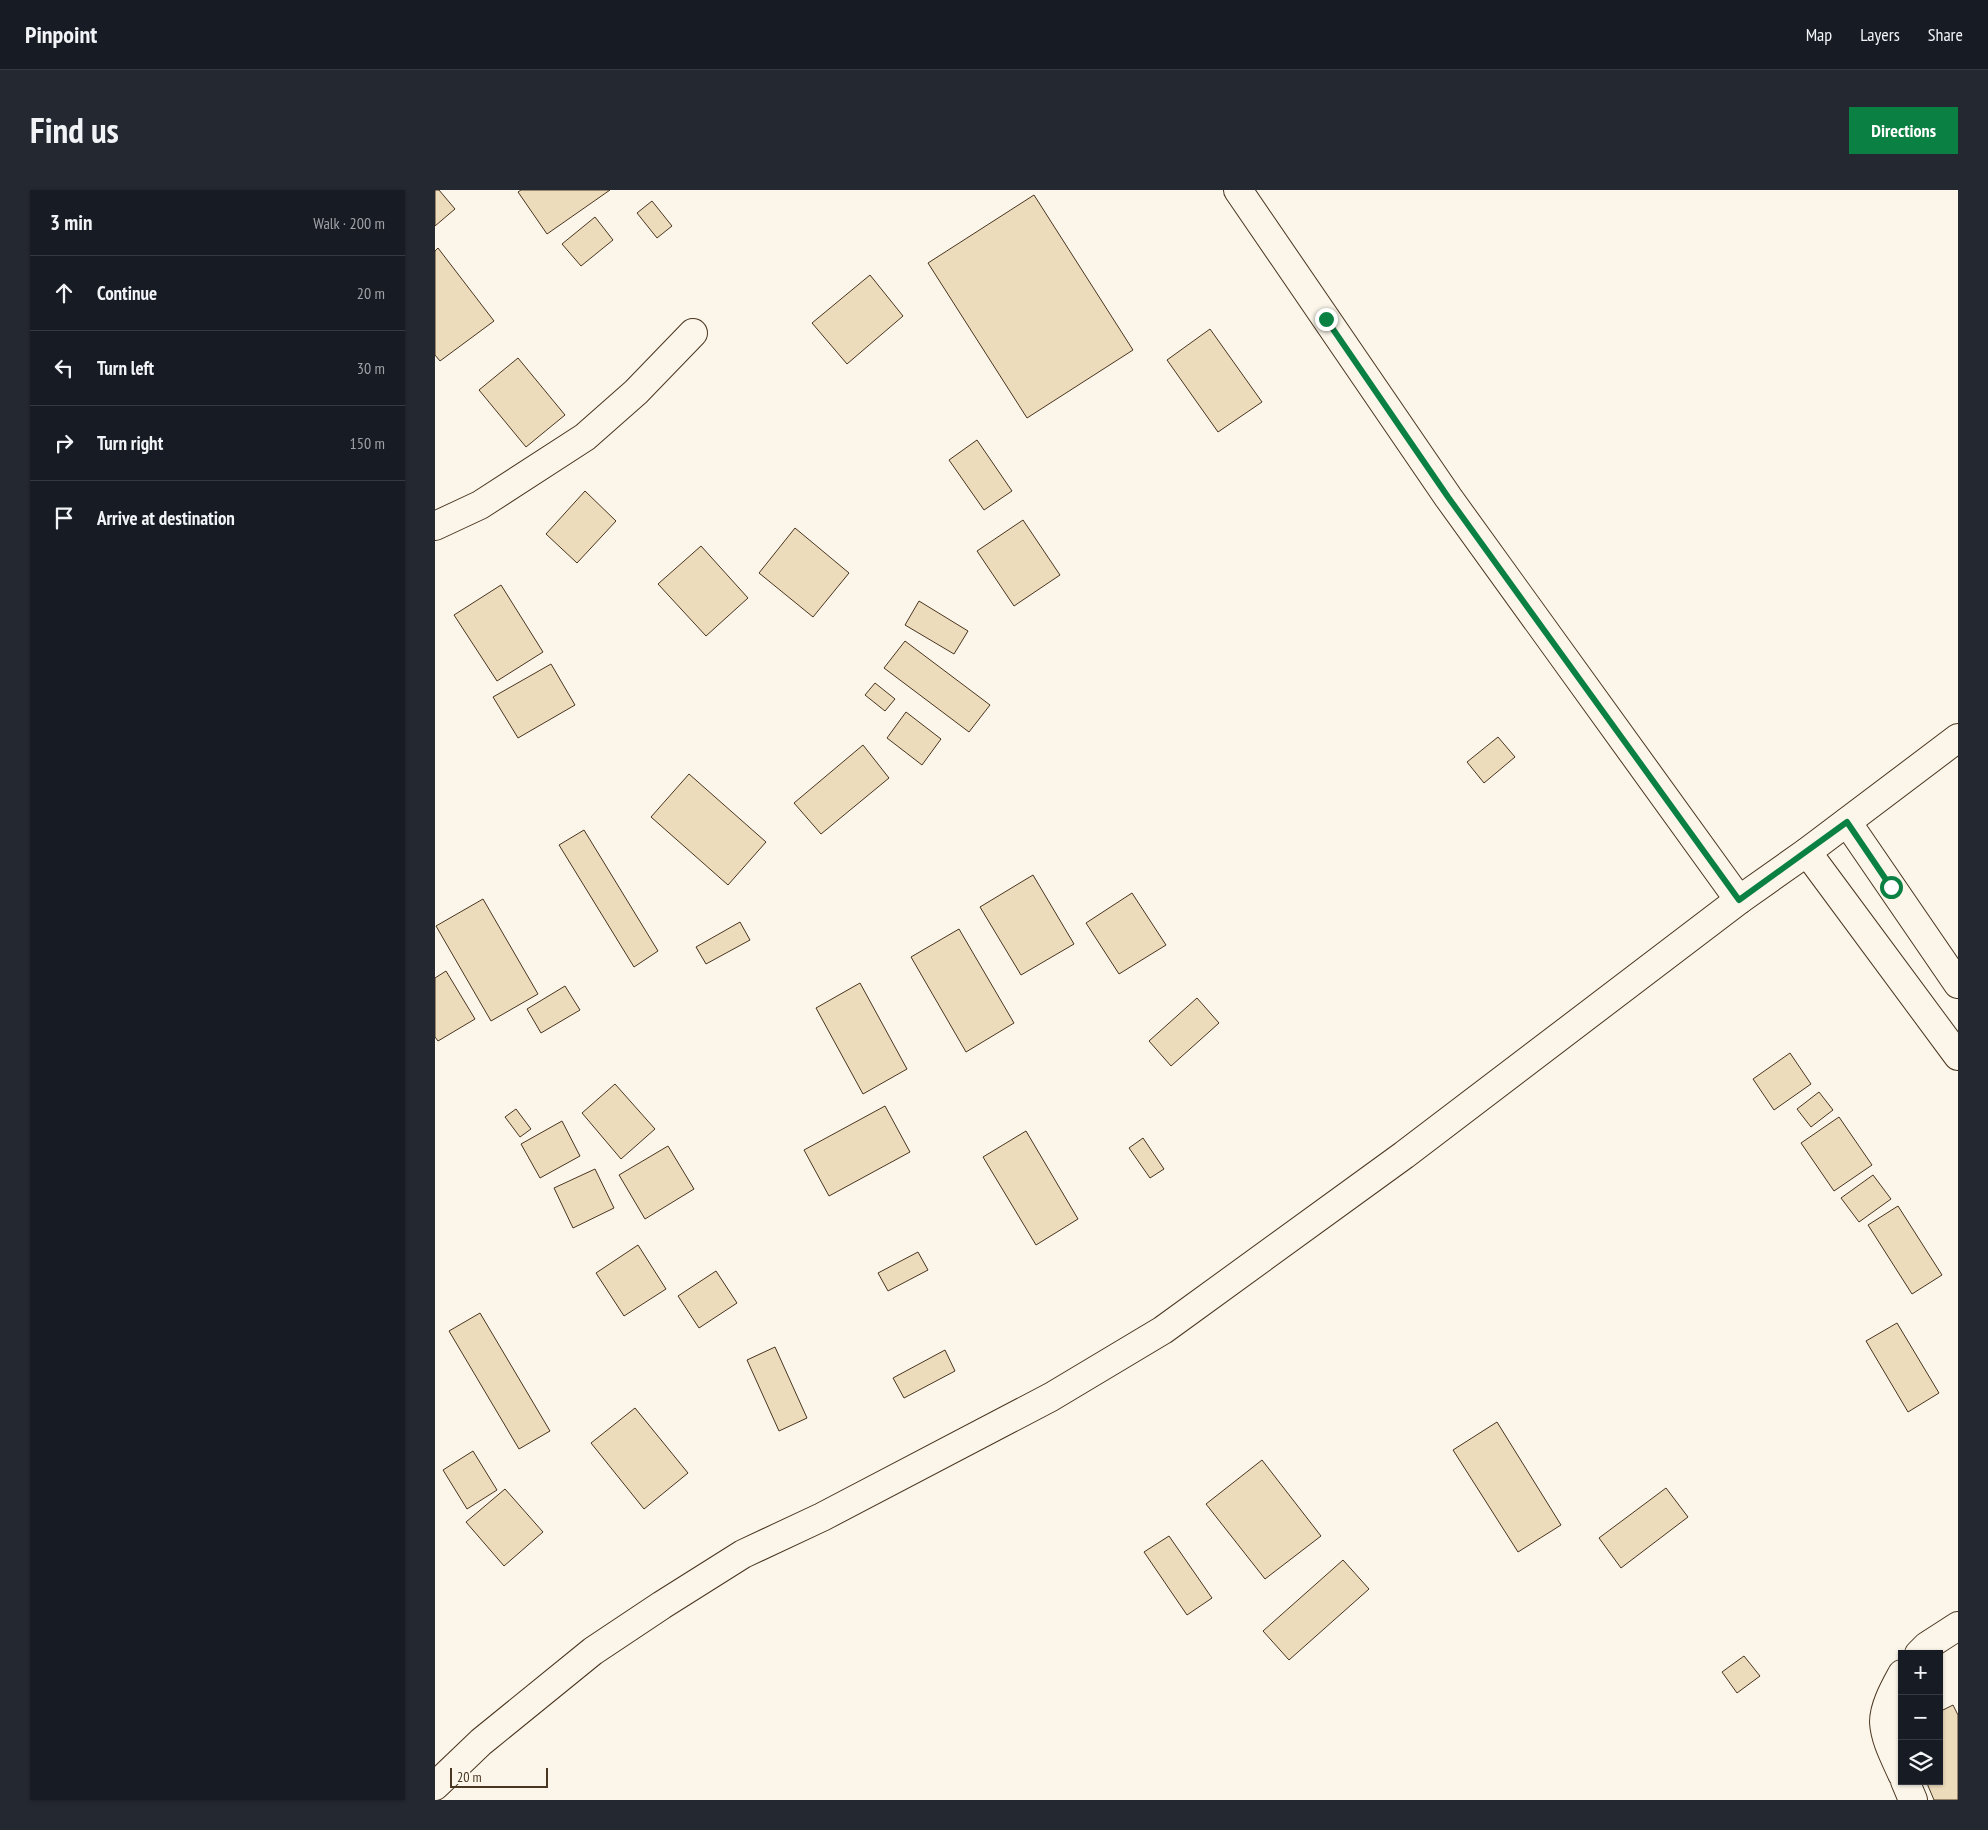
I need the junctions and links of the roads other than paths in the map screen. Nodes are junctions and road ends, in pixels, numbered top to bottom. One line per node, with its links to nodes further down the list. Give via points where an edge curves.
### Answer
1 (1238, 190): 7 (main road, via 1448,497)
2 (693, 333): 3 (main road, via 636,392 585,437 481,505)
3 (435, 526)
4 (1958, 738): 5 (main road)
5 (1847, 822): 6 (main road); 8 (main road)
6 (1807, 852): 7 (main road); 9 (main road)
7 (1739, 900): 15 (main road, via 1404,1155 1163,1330 1051,1397 822,1517 743,1554 593,1651 481,1742)
8 (1958, 984)
9 (1958, 1056)
10 (1958, 1626): 11 (main road)
11 (1923, 1650)
12 (1898, 1683): 13 (main road, via 1884,1721 1887,1739)
13 (1898, 1765)
14 (1907, 1785): 16 (main road)
15 (435, 1786)
16 (1913, 1800)

